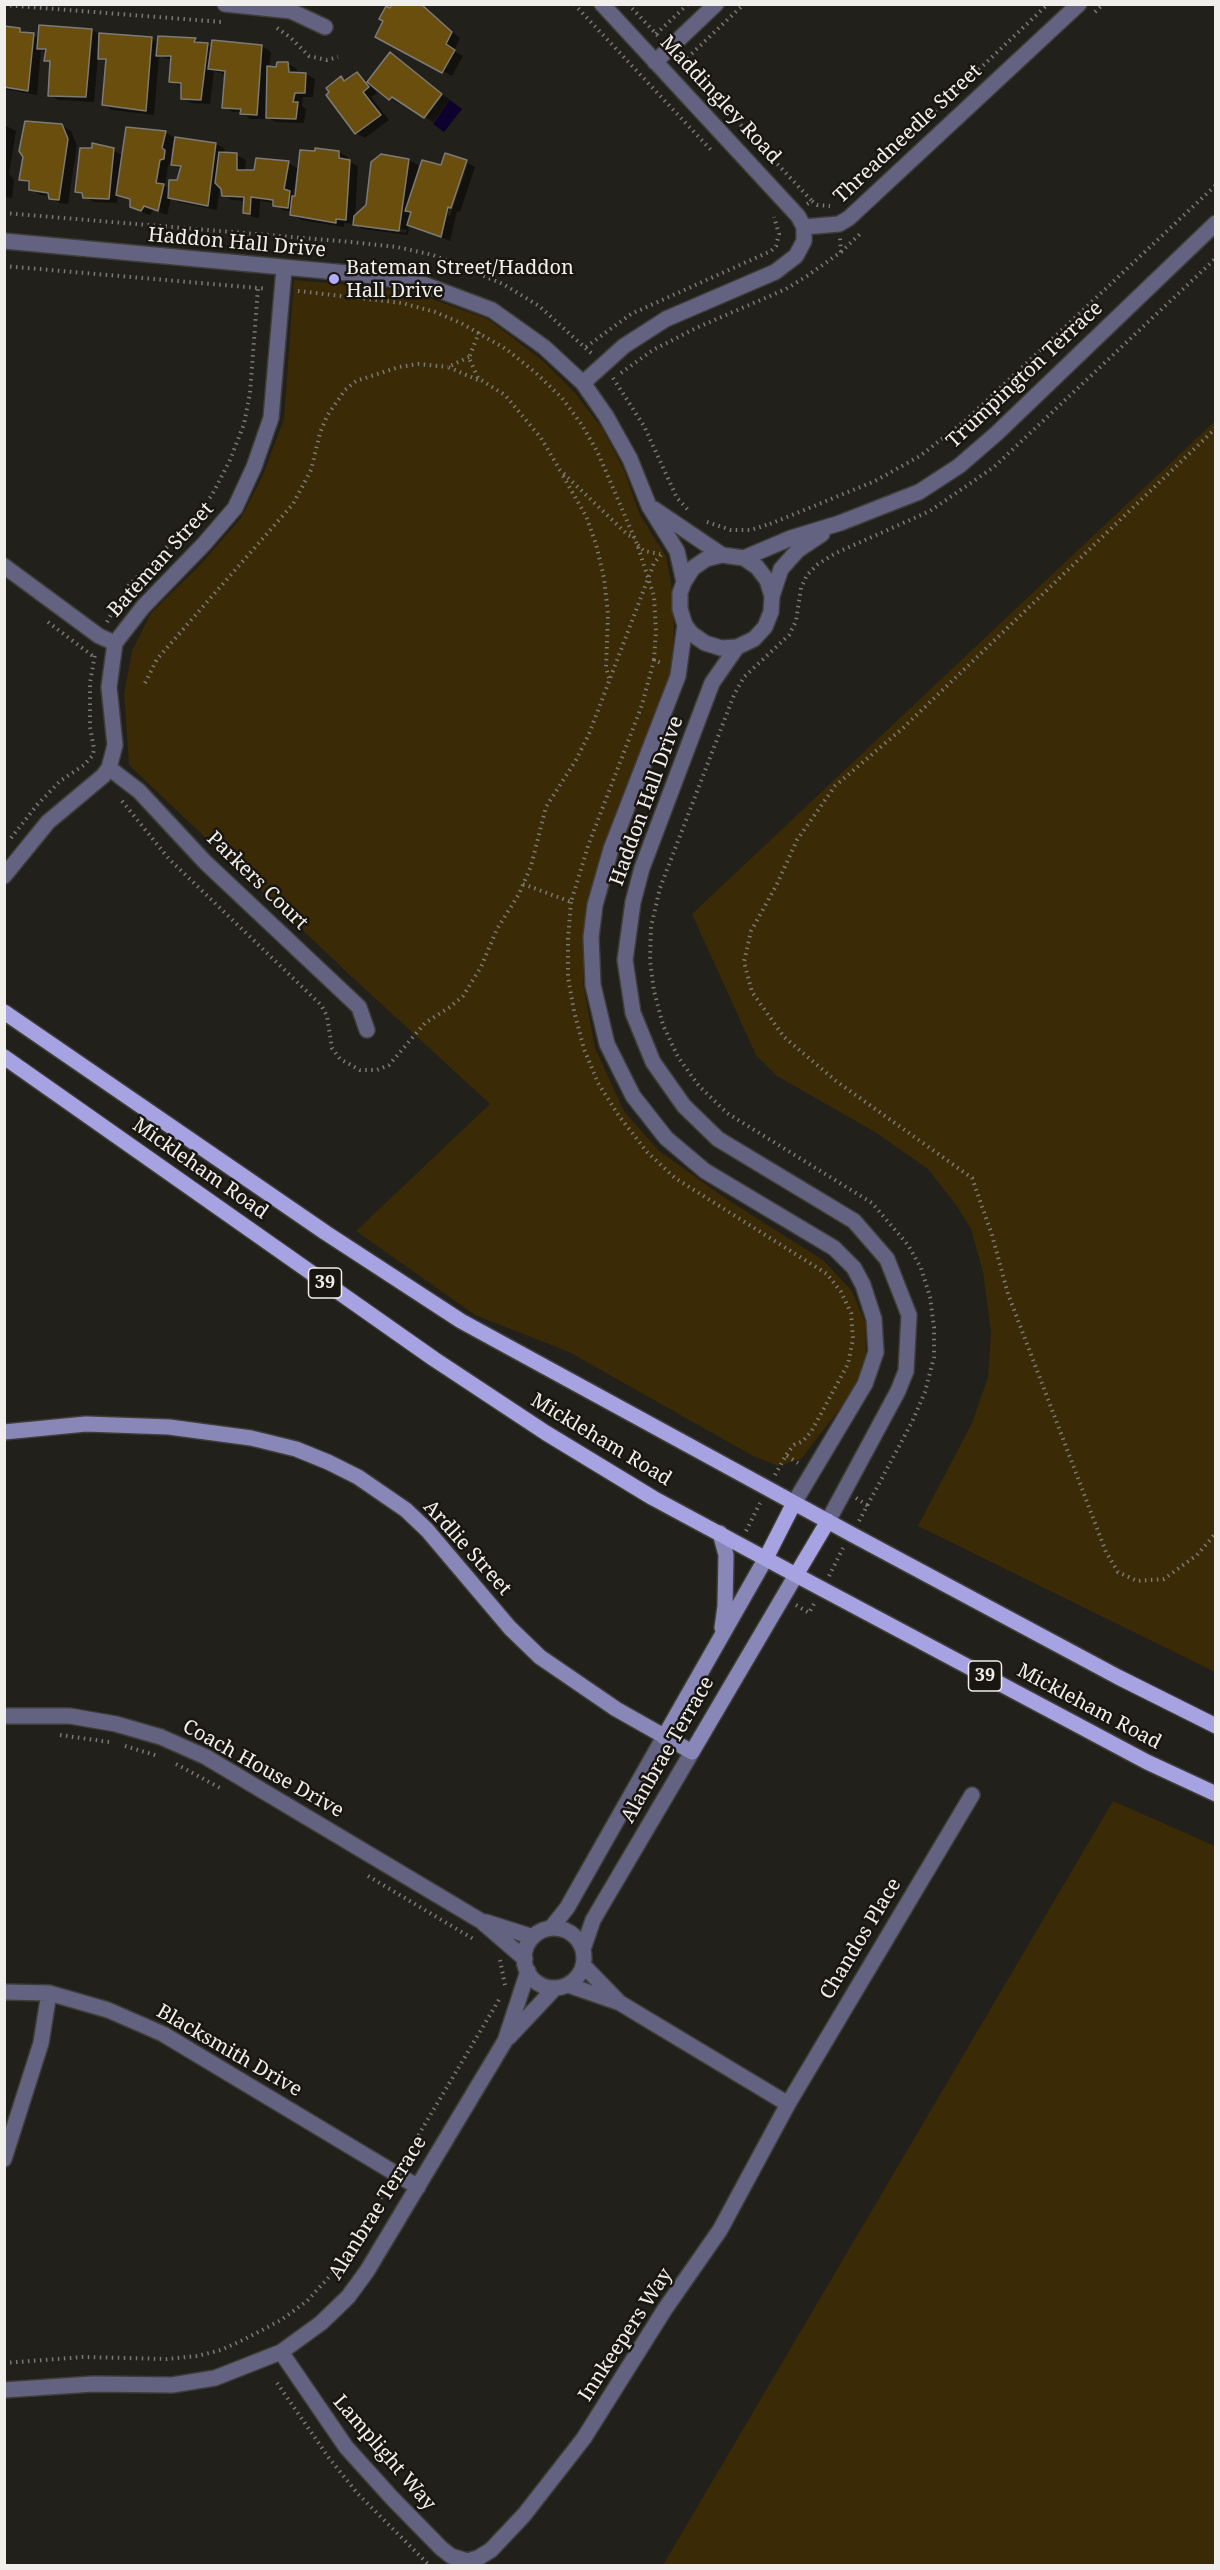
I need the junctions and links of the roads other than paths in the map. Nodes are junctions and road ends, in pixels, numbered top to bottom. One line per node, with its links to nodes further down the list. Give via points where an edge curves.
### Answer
1 (225, 4): 5 (street, via 291,11)
2 (602, 4): 6 (street, Maddingley Road)
3 (716, 4): 6 (street)
4 (1078, 4): 8 (street, Threadneedle Street, via 849,218 839,224)
5 (325, 27)
6 (655, 62): 8 (street, Maddingley Road)
7 (1215, 223): 13 (street, Trumpington Terrace, via 959,466 919,492)
8 (804, 227): 11 (street, via 804,241 796,256 776,272 666,319 624,346)
9 (4, 241): 10 (street, Haddon Hall Drive)
10 (284, 269): 11 (street, Haddon Hall Drive, via 423,284 492,310 544,347); 20 (street, Bateman Street, via 271,418 254,467 235,508)
11 (583, 382): 12 (street, Haddon Hall Drive, via 630,459)
12 (649, 506): 14 (street); 17 (street, Haddon Hall Drive, via 668,550 677,551)
13 (840, 523): 15 (street, Trumpington Terrace); 18 (street, Trumpington Terrace, via 798,550 781,569)
14 (722, 555): 15 (street); 17 (street, via 693,568)
15 (744, 558): 18 (street, via 767,580)
16 (4, 566): 20 (street)
17 (684, 582): 19 (street, via 680,609)
18 (772, 596): 21 (street, via 765,627 754,639)
19 (685, 625): 21 (street, via 705,644); 28 (street, Haddon Hall Drive, via 678,676 611,849 594,905 593,985 607,1044 633,1096 666,1138 705,1171 834,1248 854,1268 868,1298 874,1318 876,1352 865,1384)
20 (115, 643): 22 (street, Bateman Street, via 109,687 115,745)
21 (737, 647): 29 (street, Haddon Hall Drive, via 712,683 642,868 625,960 633,1013 652,1062 684,1106 718,1139 854,1221 887,1259 909,1315 906,1371)
22 (107, 770): 23 (street, via 48,822); 25 (street, Parkers Court, via 140,791 204,862 359,1007)
23 (4, 876)
24 (4, 1012): 28 (main road, Mickleham Road / 39, via 461,1321)
25 (367, 1030)
26 (4, 1057): 30 (main road, Mickleham Road / 39, via 434,1359 546,1433 653,1498)
27 (4, 1432): 36 (street, Ardlie Street, via 86,1424 170,1426 251,1438 328,1462 406,1510 540,1657)
28 (794, 1503): 29 (main road, Mickleham Road / 39); 31 (main road)
29 (828, 1521): 32 (main road); 35 (main road, Mickleham Road / 39)
30 (720, 1533): 31 (main road, Mickleham Road / 39); 33 (street, via 726,1555)
31 (766, 1558): 32 (main road, Mickleham Road / 39); 33 (street, Alanbrae Terrace)
32 (796, 1575): 37 (street, Alanbrae Terrace); 38 (main road, Mickleham Road / 39, via 1147,1762)
33 (721, 1636): 36 (street, Alanbrae Terrace)
34 (4, 1716): 40 (street, Coach House Drive, via 70,1716 161,1737 237,1775)
35 (1215, 1726)
36 (664, 1737): 37 (street, Ardlie Street); 41 (street, Alanbrae Terrace, via 567,1908)
37 (692, 1752): 43 (street, Alanbrae Terrace, via 593,1920)
38 (1215, 1794)
39 (972, 1796): 51 (street, Chandos Place)
40 (481, 1921): 42 (street, Coach House Drive); 44 (street, Coach House Drive)
41 (551, 1928): 42 (street); 43 (street, via 571,1933)
42 (533, 1937): 44 (street, via 525,1951)
43 (583, 1949): 45 (street)
44 (526, 1965): 46 (street, via 539,1984); 50 (street, Alanbrae Terrace)
45 (583, 1965): 46 (street, via 580,1973); 49 (street)
46 (561, 1986): 49 (street); 50 (street, Alanbrae Terrace)
47 (4, 1992): 48 (street, Blacksmith Drive)
48 (49, 1993): 52 (street, via 41,2043); 53 (street, Blacksmith Drive, via 108,2010 163,2034)
49 (620, 2004): 51 (street)
50 (505, 2041): 53 (street, Alanbrae Terrace)
51 (788, 2104): 56 (street, Innkeepers Way, via 720,2230 584,2438 524,2515 491,2550)
52 (4, 2159)
53 (418, 2187): 54 (street, Alanbrae Terrace, via 348,2297)
54 (281, 2352): 55 (street, Alanbrae Terrace, via 215,2378 172,2385 93,2384); 56 (street, Lamplight Way, via 346,2447 441,2548)
55 (4, 2390)
56 (467, 2563)

